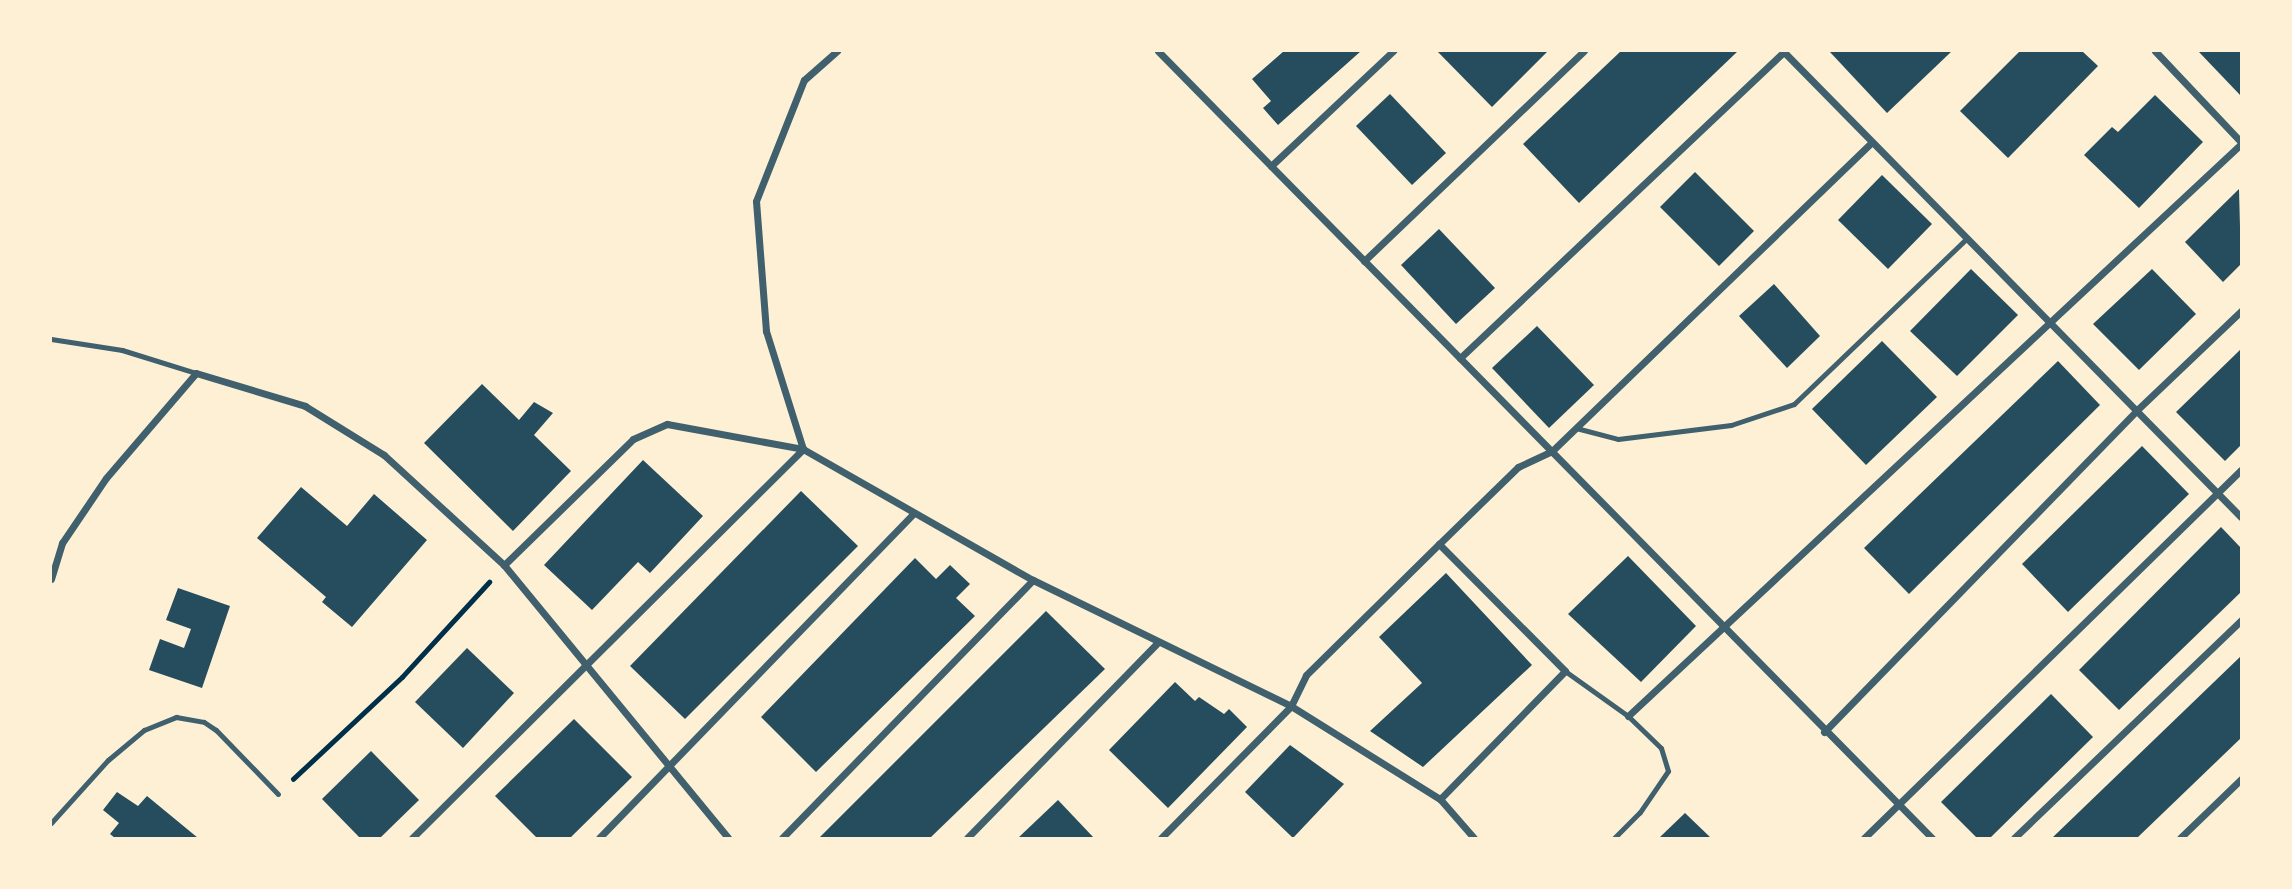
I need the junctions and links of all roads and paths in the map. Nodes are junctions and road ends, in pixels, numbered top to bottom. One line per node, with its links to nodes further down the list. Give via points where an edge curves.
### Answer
1 (836, 51): 19 (street, via 804,79 756,201 766,331)
2 (1157, 51): 9 (street)
3 (1393, 51): 9 (street)
4 (1584, 51): 11 (street)
5 (1784, 51): 7 (street); 15 (street)
6 (2155, 51): 8 (street)
7 (1871, 143): 10 (street); 18 (street)
8 (2241, 143): 13 (street)
9 (1271, 166): 11 (street)
10 (1967, 238): 13 (street); 18 (lane, via 1794,404 1731,425 1618,439)
11 (1364, 261): 15 (street)
12 (2241, 311): 17 (street)
13 (2052, 321): 17 (street); 30 (street)
14 (51, 339): 16 (lane, via 122,350)
15 (1460, 358): 20 (street)
16 (196, 373): 26 (street, via 305,407 384,455); 27 (street, via 106,478 62,543)
17 (2137, 410): 22 (street); 36 (street)
18 (1576, 428): 20 (street)
19 (803, 449): 23 (street); 26 (street, via 667,424 633,439); 32 (street)
20 (1552, 451): 25 (street, via 1518,467); 30 (street)
21 (2241, 470): 22 (street)
22 (2218, 491): 24 (street); 41 (street)
23 (913, 514): 28 (street); 37 (street)
24 (2241, 517)
25 (1439, 544): 33 (street); 34 (street, via 1306,675)
26 (504, 565): 32 (street); 39 (path, via 402,677)
27 (51, 579)
28 (1034, 580): 31 (street); 46 (street)
29 (2241, 620): 53 (street)
30 (1722, 626): 35 (street); 36 (street)
31 (1156, 643): 34 (street); 47 (street)
32 (587, 664): 37 (street); 43 (street)
33 (1565, 671): 35 (lane); 40 (street)
34 (1291, 706): 40 (street); 48 (street)
35 (1628, 716): 50 (lane, via 1661,748 1668,771 1640,812)
36 (1824, 732): 41 (street)
37 (670, 766): 44 (street); 45 (street)
38 (2241, 779): 54 (street)
39 (278, 794): 42 (lane, via 216,730 204,722 176,718 159,721 135,737)
40 (1440, 799): 49 (street)
41 (1898, 804): 51 (street); 52 (street)
42 (51, 823)
43 (412, 838)
44 (599, 838)
45 (728, 838)
46 (782, 838)
47 (967, 838)
48 (1161, 838)
49 (1474, 838)
50 (1614, 838)
51 (1864, 838)
52 (1932, 838)
53 (2014, 838)
54 (2180, 838)

